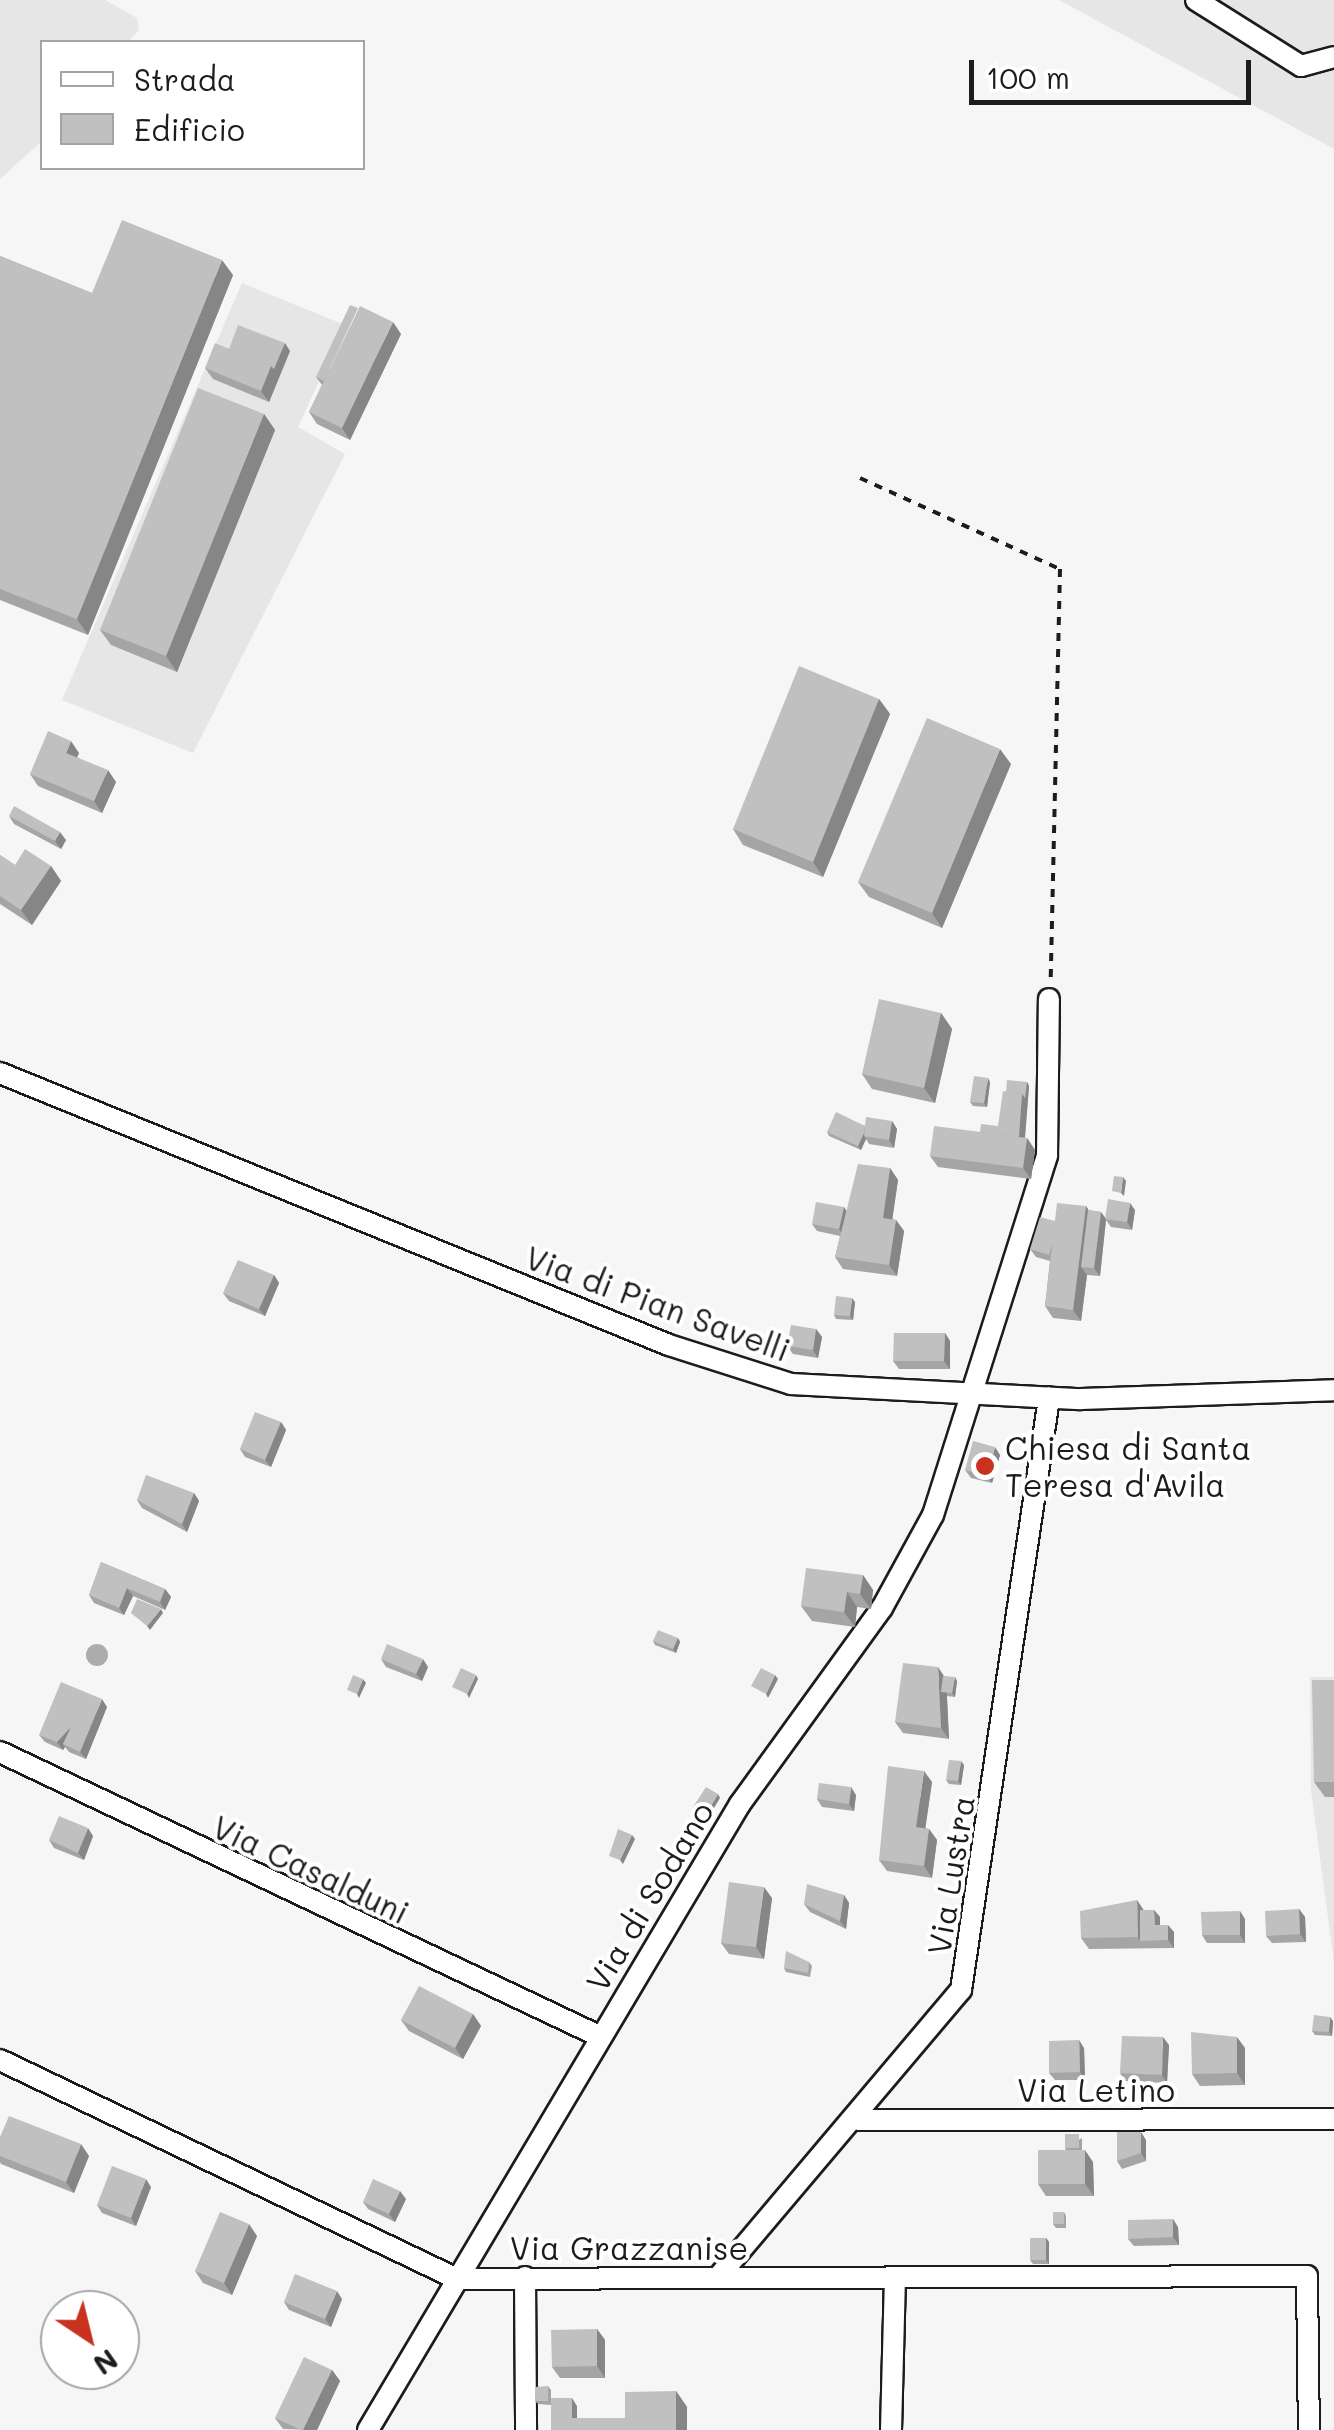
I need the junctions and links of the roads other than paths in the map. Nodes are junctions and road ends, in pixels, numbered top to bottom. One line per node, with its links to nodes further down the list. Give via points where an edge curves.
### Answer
1 (1196, 0): 2 (street, via 1301,66)
2 (1334, 57)
3 (1050, 999): 6 (street, Via di Sodano, via 1048,1156)
4 (0, 1073): 6 (street, Via di Pian Savelli, via 735,1368 815,1388)
5 (1334, 1390): 7 (street, Via di Pian Savelli)
6 (977, 1394): 7 (street, Via di Pian Savelli); 9 (street, Via di Sodano, via 901,1576 748,1793)
7 (1049, 1398): 12 (street, Via Lustra, via 966,1974 943,2019)
8 (0, 1752): 9 (street, Via Casalduni)
9 (599, 2036): 16 (street, Via di Sodano)
10 (0, 2060): 16 (street, Via Grazzanise)
11 (1334, 2119): 12 (street, Via Letino)
12 (858, 2120): 14 (street, Via Lustra)
13 (525, 2276): 14 (street, Via Grazzanise); 16 (street, Via Grazzanise); 18 (street)
14 (719, 2276): 15 (street, Via Grazzanise)
15 (895, 2278): 19 (street); 20 (street, Via Grazzanise, via 1307,2276)
16 (457, 2279): 17 (street, Via di Sodano)
17 (368, 2430)
18 (526, 2430)
19 (891, 2430)
20 (1309, 2430)

